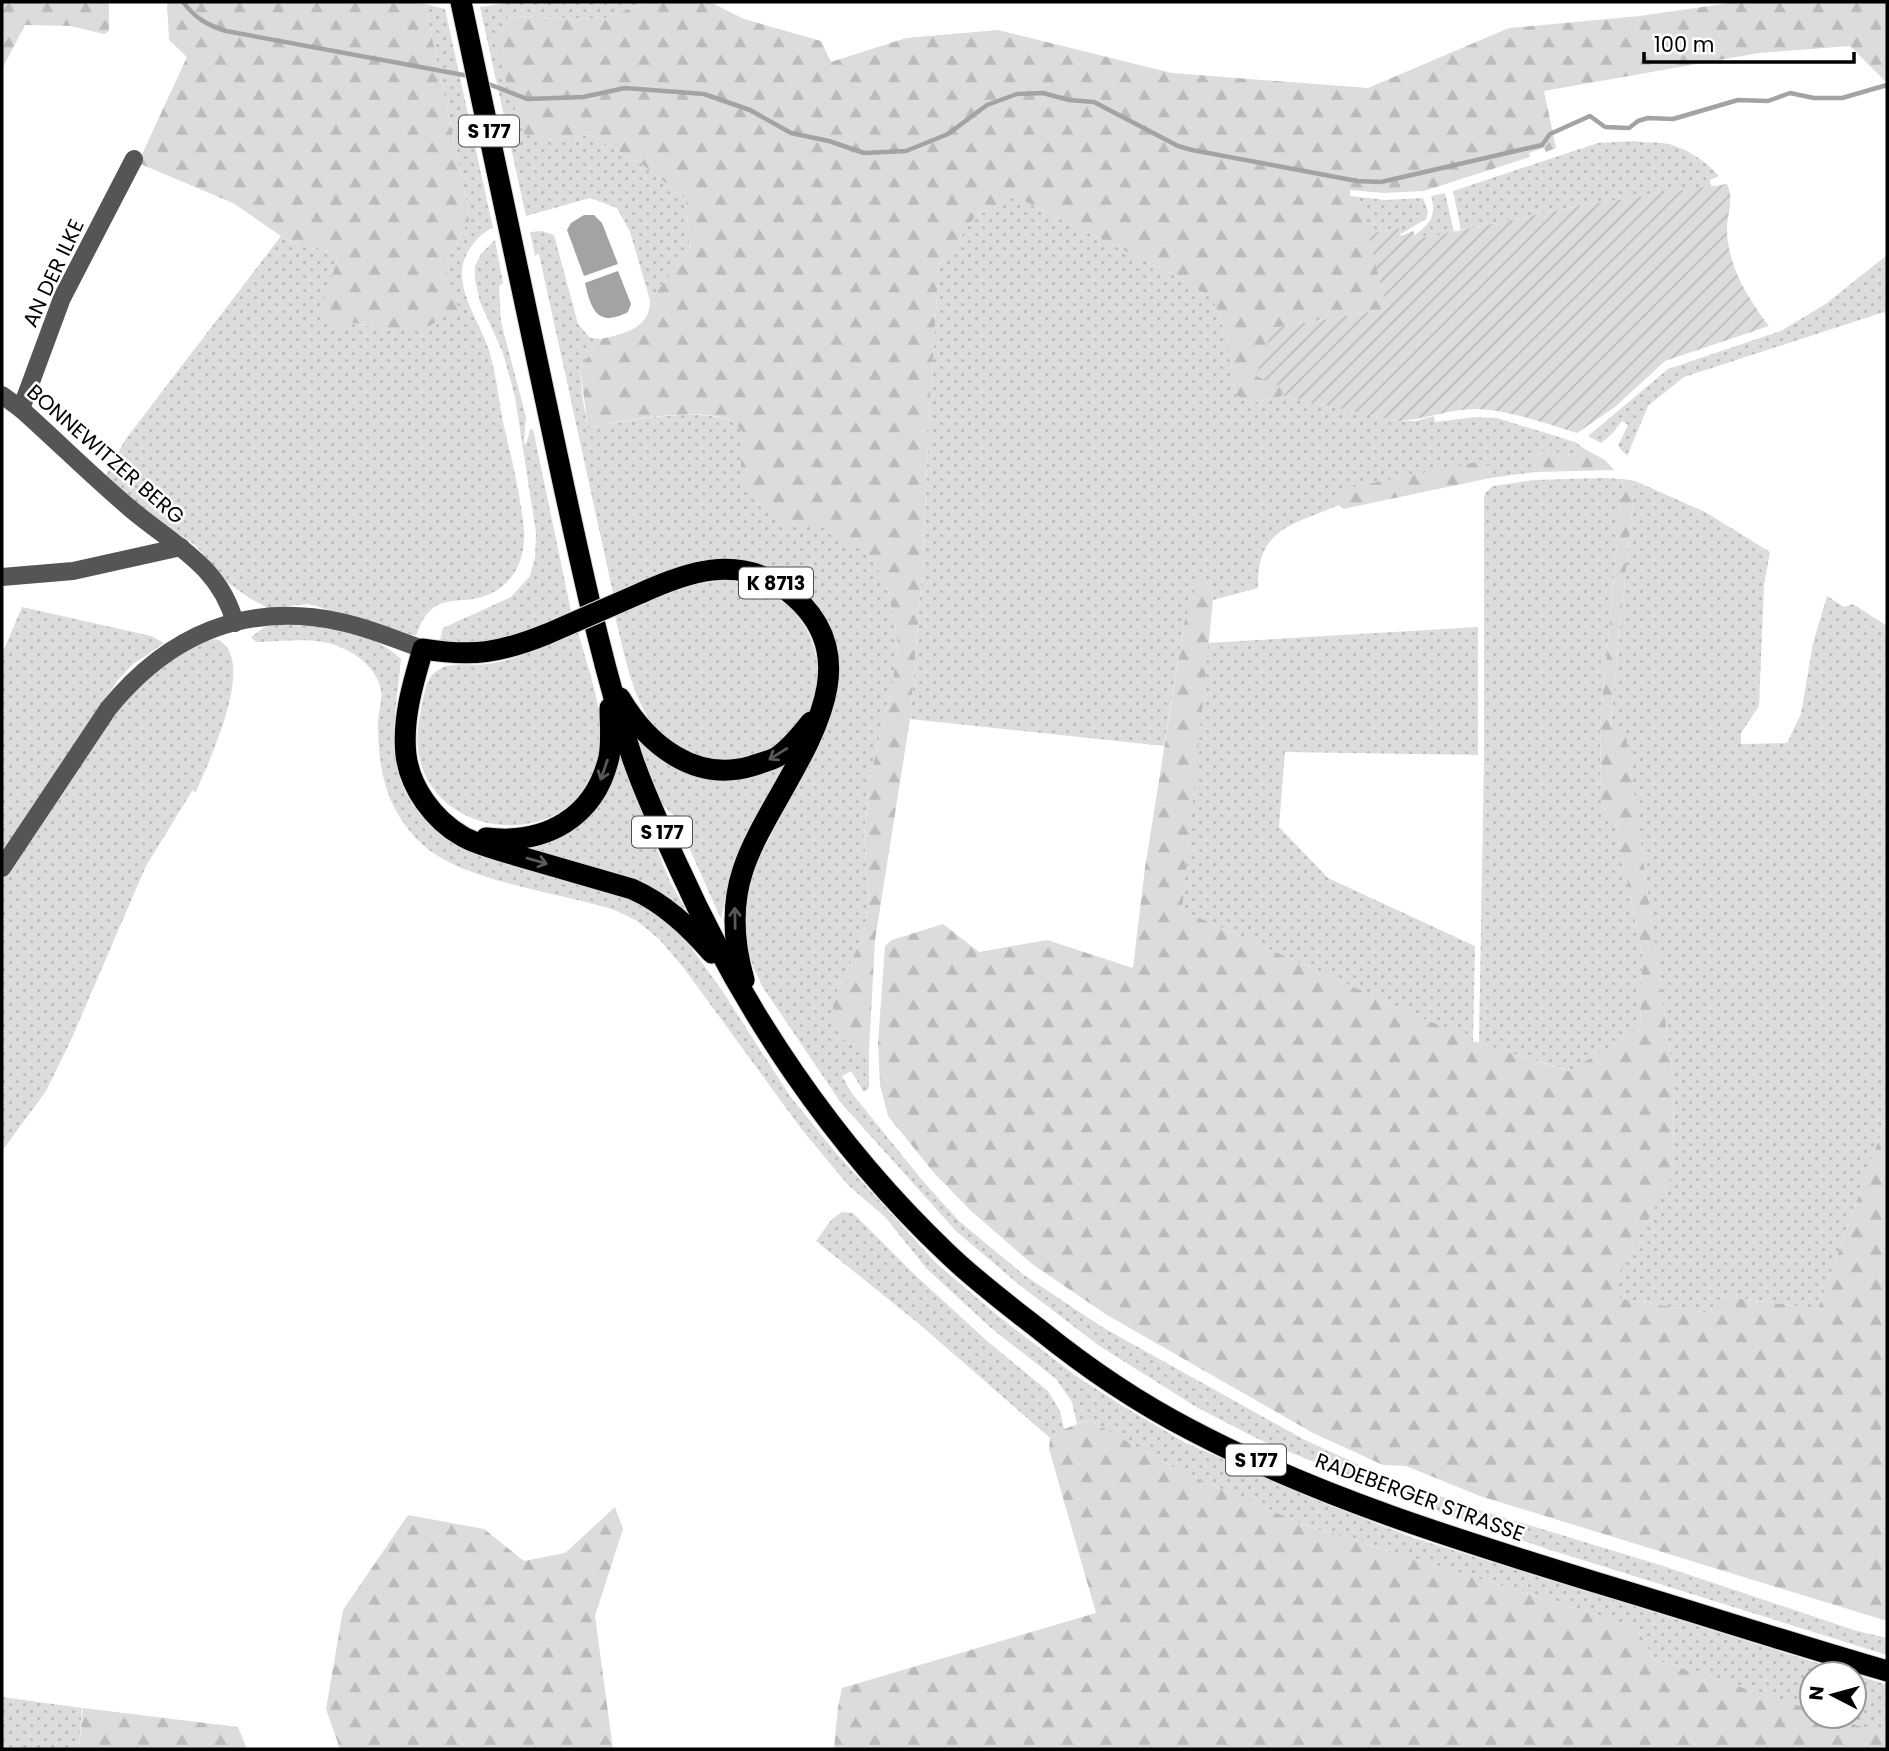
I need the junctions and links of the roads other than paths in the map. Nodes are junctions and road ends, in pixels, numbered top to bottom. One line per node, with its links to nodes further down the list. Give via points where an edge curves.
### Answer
1 (461, 2): 9 (highway, S 177)
2 (134, 159): 4 (street, AN DER ILKE, via 62,298)
3 (2, 395): 4 (street, BONNEWITZER BERG)
4 (21, 409): 5 (street, BONNEWITZER BERG, via 134,512)
5 (181, 547): 6 (street, via 73,571); 7 (street, BONNEWITZER BERG, via 217,582)
6 (2, 578)
7 (235, 622): 8 (street, K 8713, via 310,617 365,628); 12 (street, K 8713, via 171,649 124,689)
8 (423, 649): 10 (highway, K 8713, bridge, via 479,654 547,634 687,574 719,568 752,572 780,586 807,610 824,642 828,672); 11 (highway, via 407,718 406,757 425,803)
9 (608, 678): 10 (highway, one-way to 9, via 776,758 719,771 662,749 626,708); 11 (highway, one-way to 11, via 609,756 589,803 565,823 540,835 505,840); 13 (highway, S 177, via 652,809)
10 (823, 705): 14 (highway, one-way to 10, via 738,953 736,894 750,851 803,756)
11 (451, 828): 13 (highway, one-way to 13, via 478,843 649,897 699,938)
12 (2, 868)
13 (735, 978): 14 (highway, S 177)
14 (753, 1009): 15 (highway, RADEBERGER STRASSE / S 177, via 839,1135 924,1231 1082,1363 1133,1397 1193,1432 1313,1486 1415,1524)
15 (1887, 1671)

